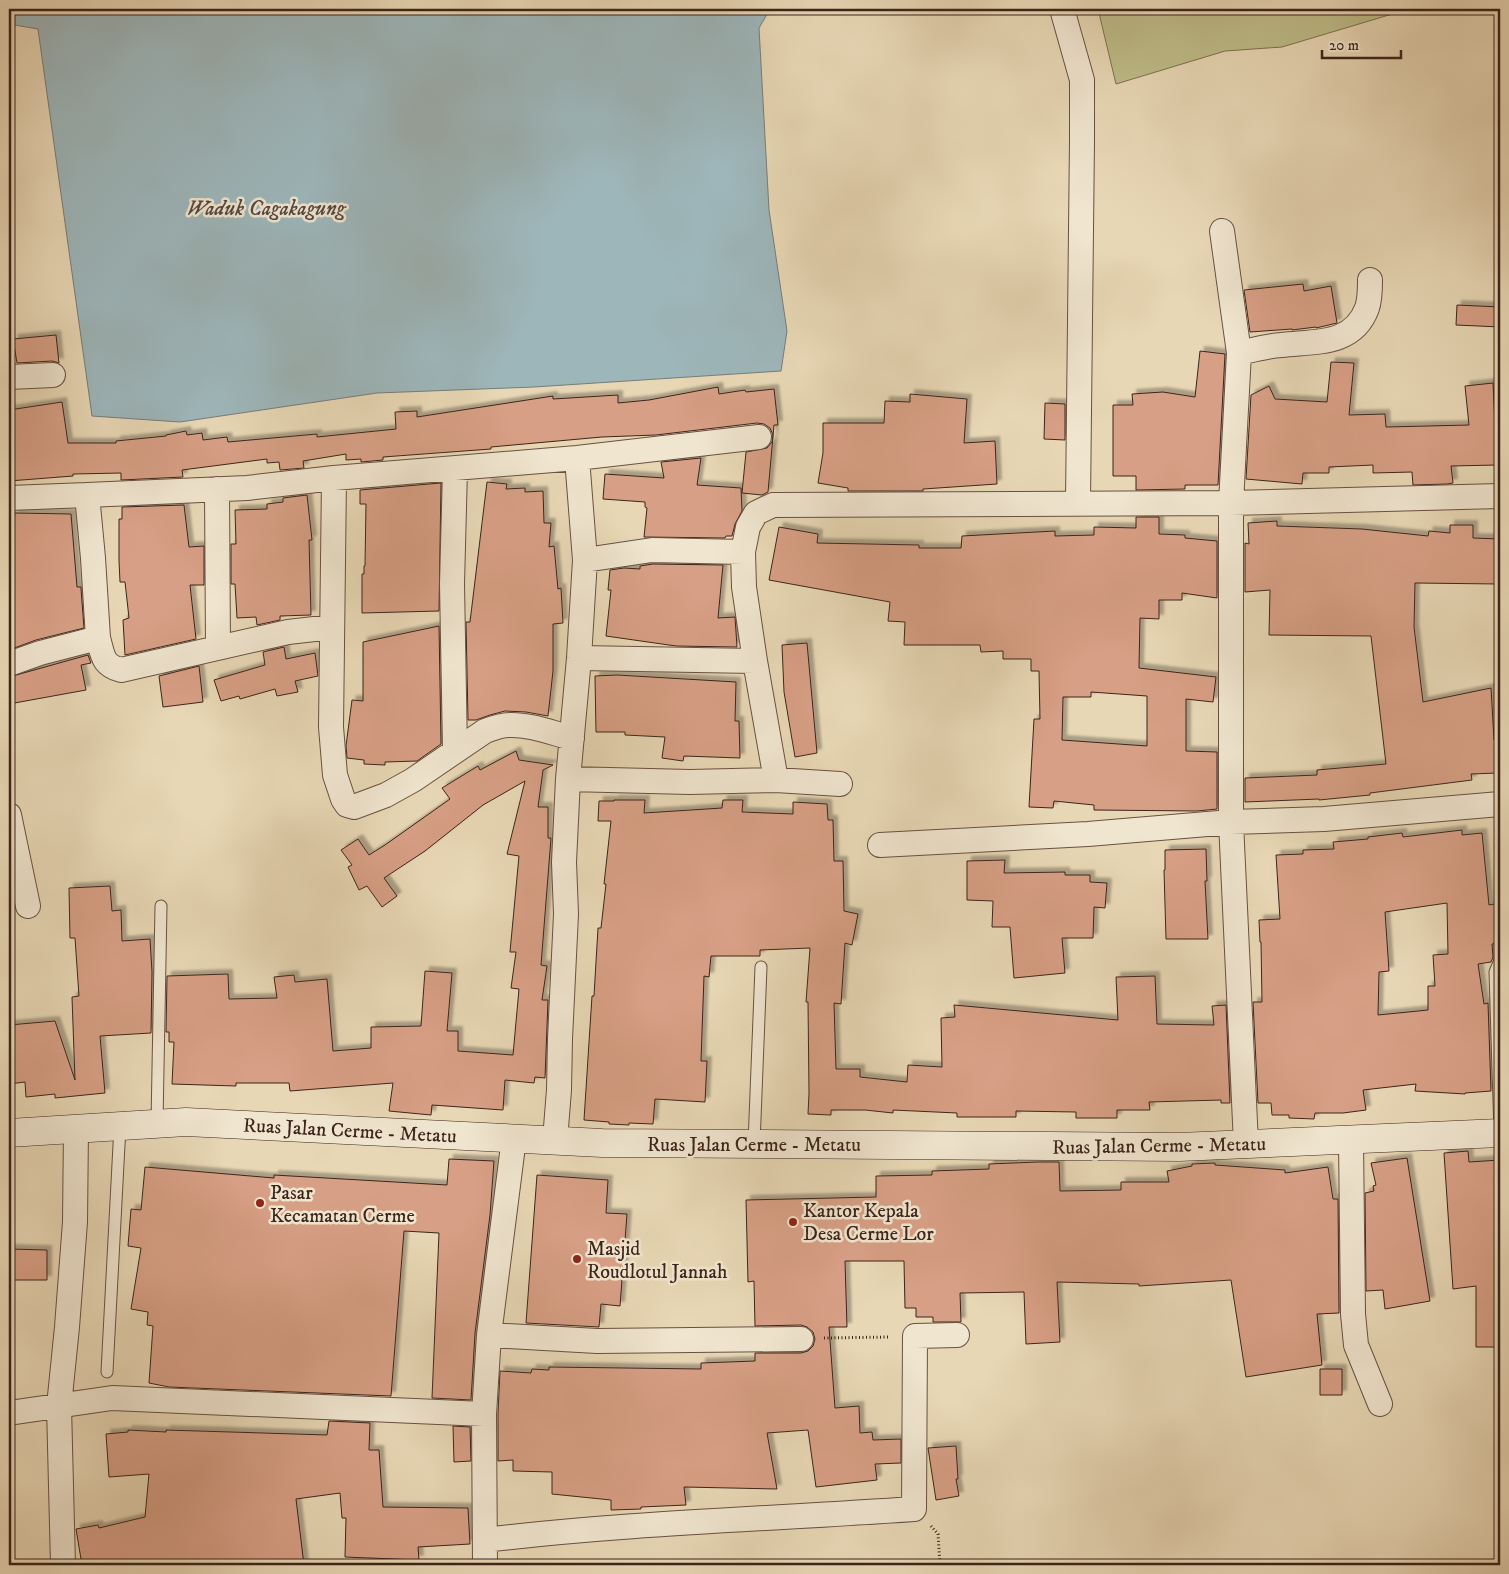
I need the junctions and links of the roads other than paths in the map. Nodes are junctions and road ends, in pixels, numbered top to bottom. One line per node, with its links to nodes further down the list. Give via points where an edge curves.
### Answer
1 (1062, 9): 15 (street, via 1082,80)
2 (1222, 231): 4 (street)
3 (1370, 280): 4 (street, via 1368,306 1360,322 1348,333 1332,340 1278,345)
4 (1239, 353): 16 (street)
5 (53, 375): 6 (street)
6 (9, 377)
7 (758, 437): 8 (street)
8 (577, 458): 9 (street); 18 (street)
9 (455, 469): 10 (street); 26 (street, via 452,584)
10 (334, 478): 11 (street); 19 (street)
11 (217, 489): 12 (street); 21 (street)
12 (87, 495): 14 (street); 20 (street)
13 (1500, 496): 16 (street)
14 (9, 498)
15 (1078, 502): 16 (street); 17 (street, via 773,506 756,513 748,527)
16 (1231, 503): 32 (street)
17 (743, 552): 18 (street, via 652,550); 23 (street, via 744,587)
18 (585, 560): 22 (street)
19 (332, 627): 21 (street, via 288,632); 26 (street, via 331,727 335,775 347,805 354,807 386,795)
20 (98, 638): 21 (street, via 106,664 121,670); 24 (street)
21 (218, 647)
22 (579, 658): 23 (street); 25 (street)
23 (755, 661): 28 (street)
24 (9, 664)
25 (572, 738): 26 (street, via 509,725 485,731); 27 (street)
26 (455, 750)
27 (568, 779): 28 (street); 44 (street, via 564,862 566,914)
28 (776, 780): 29 (street)
29 (840, 784)
30 (1500, 804): 32 (street, via 1324,819)
31 (9, 815): 34 (street)
32 (1231, 822): 33 (street, via 1088,834); 47 (street)
33 (880, 845)
34 (28, 906)
35 (161, 906): 38 (lane)
36 (1500, 960): 42 (lane, via 1495,972)
37 (761, 967): 46 (lane)
38 (157, 1123): 39 (main road, Ruas Jalan Cerme - Metatu); 43 (main road, Ruas Jalan Cerme - Metatu)
39 (120, 1126): 40 (main road, Ruas Jalan Cerme - Metatu); 51 (lane)
40 (76, 1128): 41 (main road, Ruas Jalan Cerme - Metatu); 53 (street, via 76,1222)
41 (9, 1133)
42 (1500, 1133): 45 (main road, Ruas Jalan Cerme - Metatu)
43 (514, 1138): 44 (main road, Ruas Jalan Cerme - Metatu); 48 (street)
44 (555, 1140): 46 (main road, Ruas Jalan Cerme - Metatu)
45 (1351, 1141): 47 (main road, Ruas Jalan Cerme - Metatu); 52 (street, via 1356,1345)
46 (754, 1144): 47 (main road, Ruas Jalan Cerme - Metatu, via 1179,1147)
47 (1246, 1144)
48 (489, 1335): 50 (street, via 597,1341); 55 (street)
49 (958, 1335): 56 (street, via 915,1336 914,1509 670,1523)
50 (801, 1339)
51 (106, 1372)
52 (1380, 1404)
53 (59, 1406): 54 (street); 55 (street, via 112,1398); 57 (street)
54 (9, 1413)
55 (484, 1414): 56 (street)
56 (485, 1540): 58 (street)
57 (63, 1565)
58 (484, 1565)

